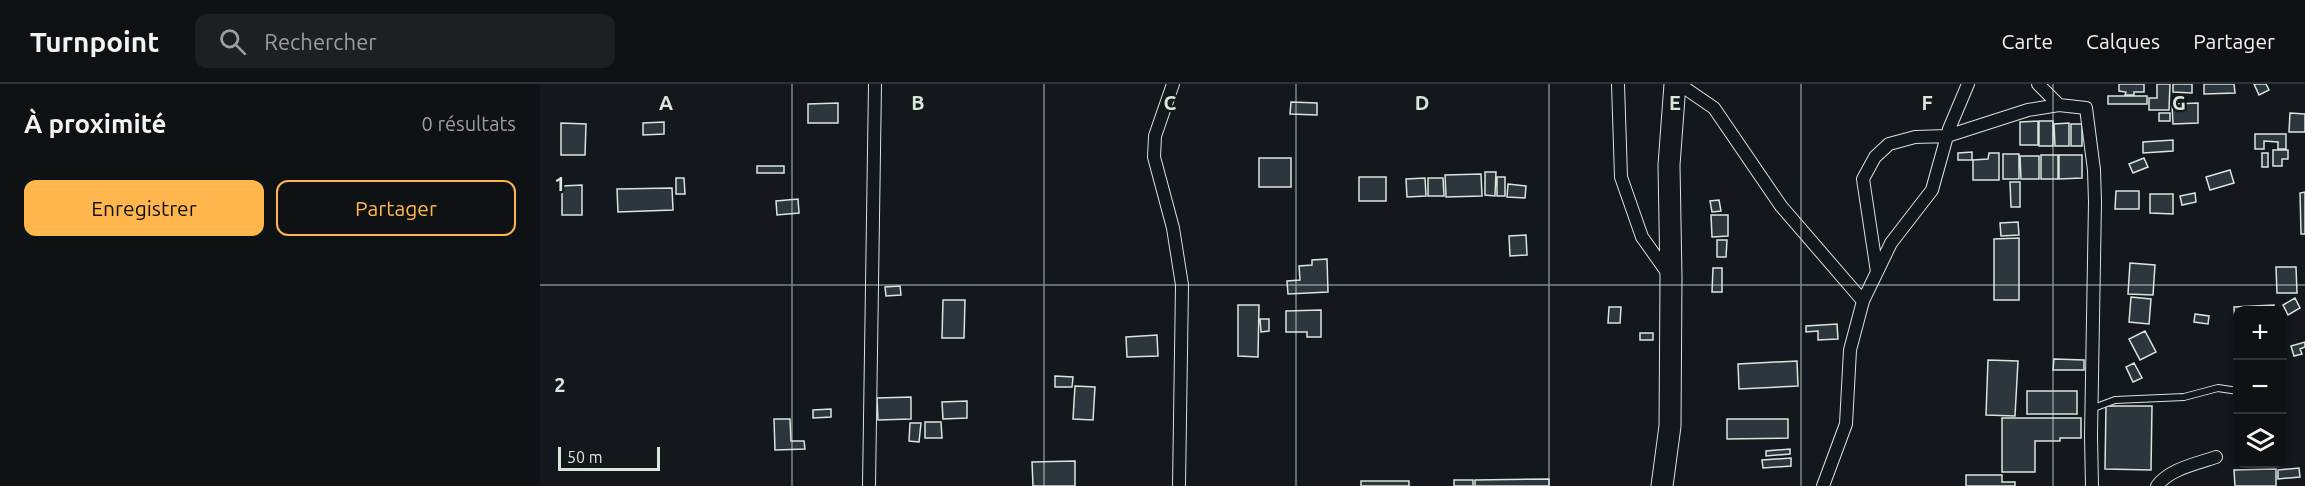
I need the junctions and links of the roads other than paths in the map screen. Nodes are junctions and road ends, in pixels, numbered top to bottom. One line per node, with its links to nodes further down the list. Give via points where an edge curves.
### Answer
1 (875, 84): 15 (street)
2 (1173, 84): 16 (street, via 1155,136 1154,157 1173,228 1182,285)
3 (1618, 84): 10 (street, via 1621,177 1642,237)
4 (1677, 84): 10 (highway, via 1669,165); 11 (street, via 1714,108 1780,206)
5 (1968, 84): 8 (street)
6 (2038, 84): 7 (street)
7 (2059, 105): 8 (street, via 2028,110); 13 (street, via 2086,108 2094,170)
8 (1947, 136): 9 (street, via 1932,190 1891,243); 9 (street, via 1915,137 1889,144 1875,157 1863,179)
9 (1877, 272): 11 (street)
10 (1671, 278): 17 (highway, via 1670,426)
11 (1863, 301): 18 (street, via 1851,350 1846,424)
12 (2233, 390): 13 (lane, via 2218,388 2184,397 2115,400)
13 (2091, 409): 19 (street)
14 (2216, 457): 20 (street, via 2163,478)
15 (869, 486)
16 (1179, 486)
17 (1662, 486)
18 (1823, 486)
19 (2092, 486)
20 (2157, 486)

